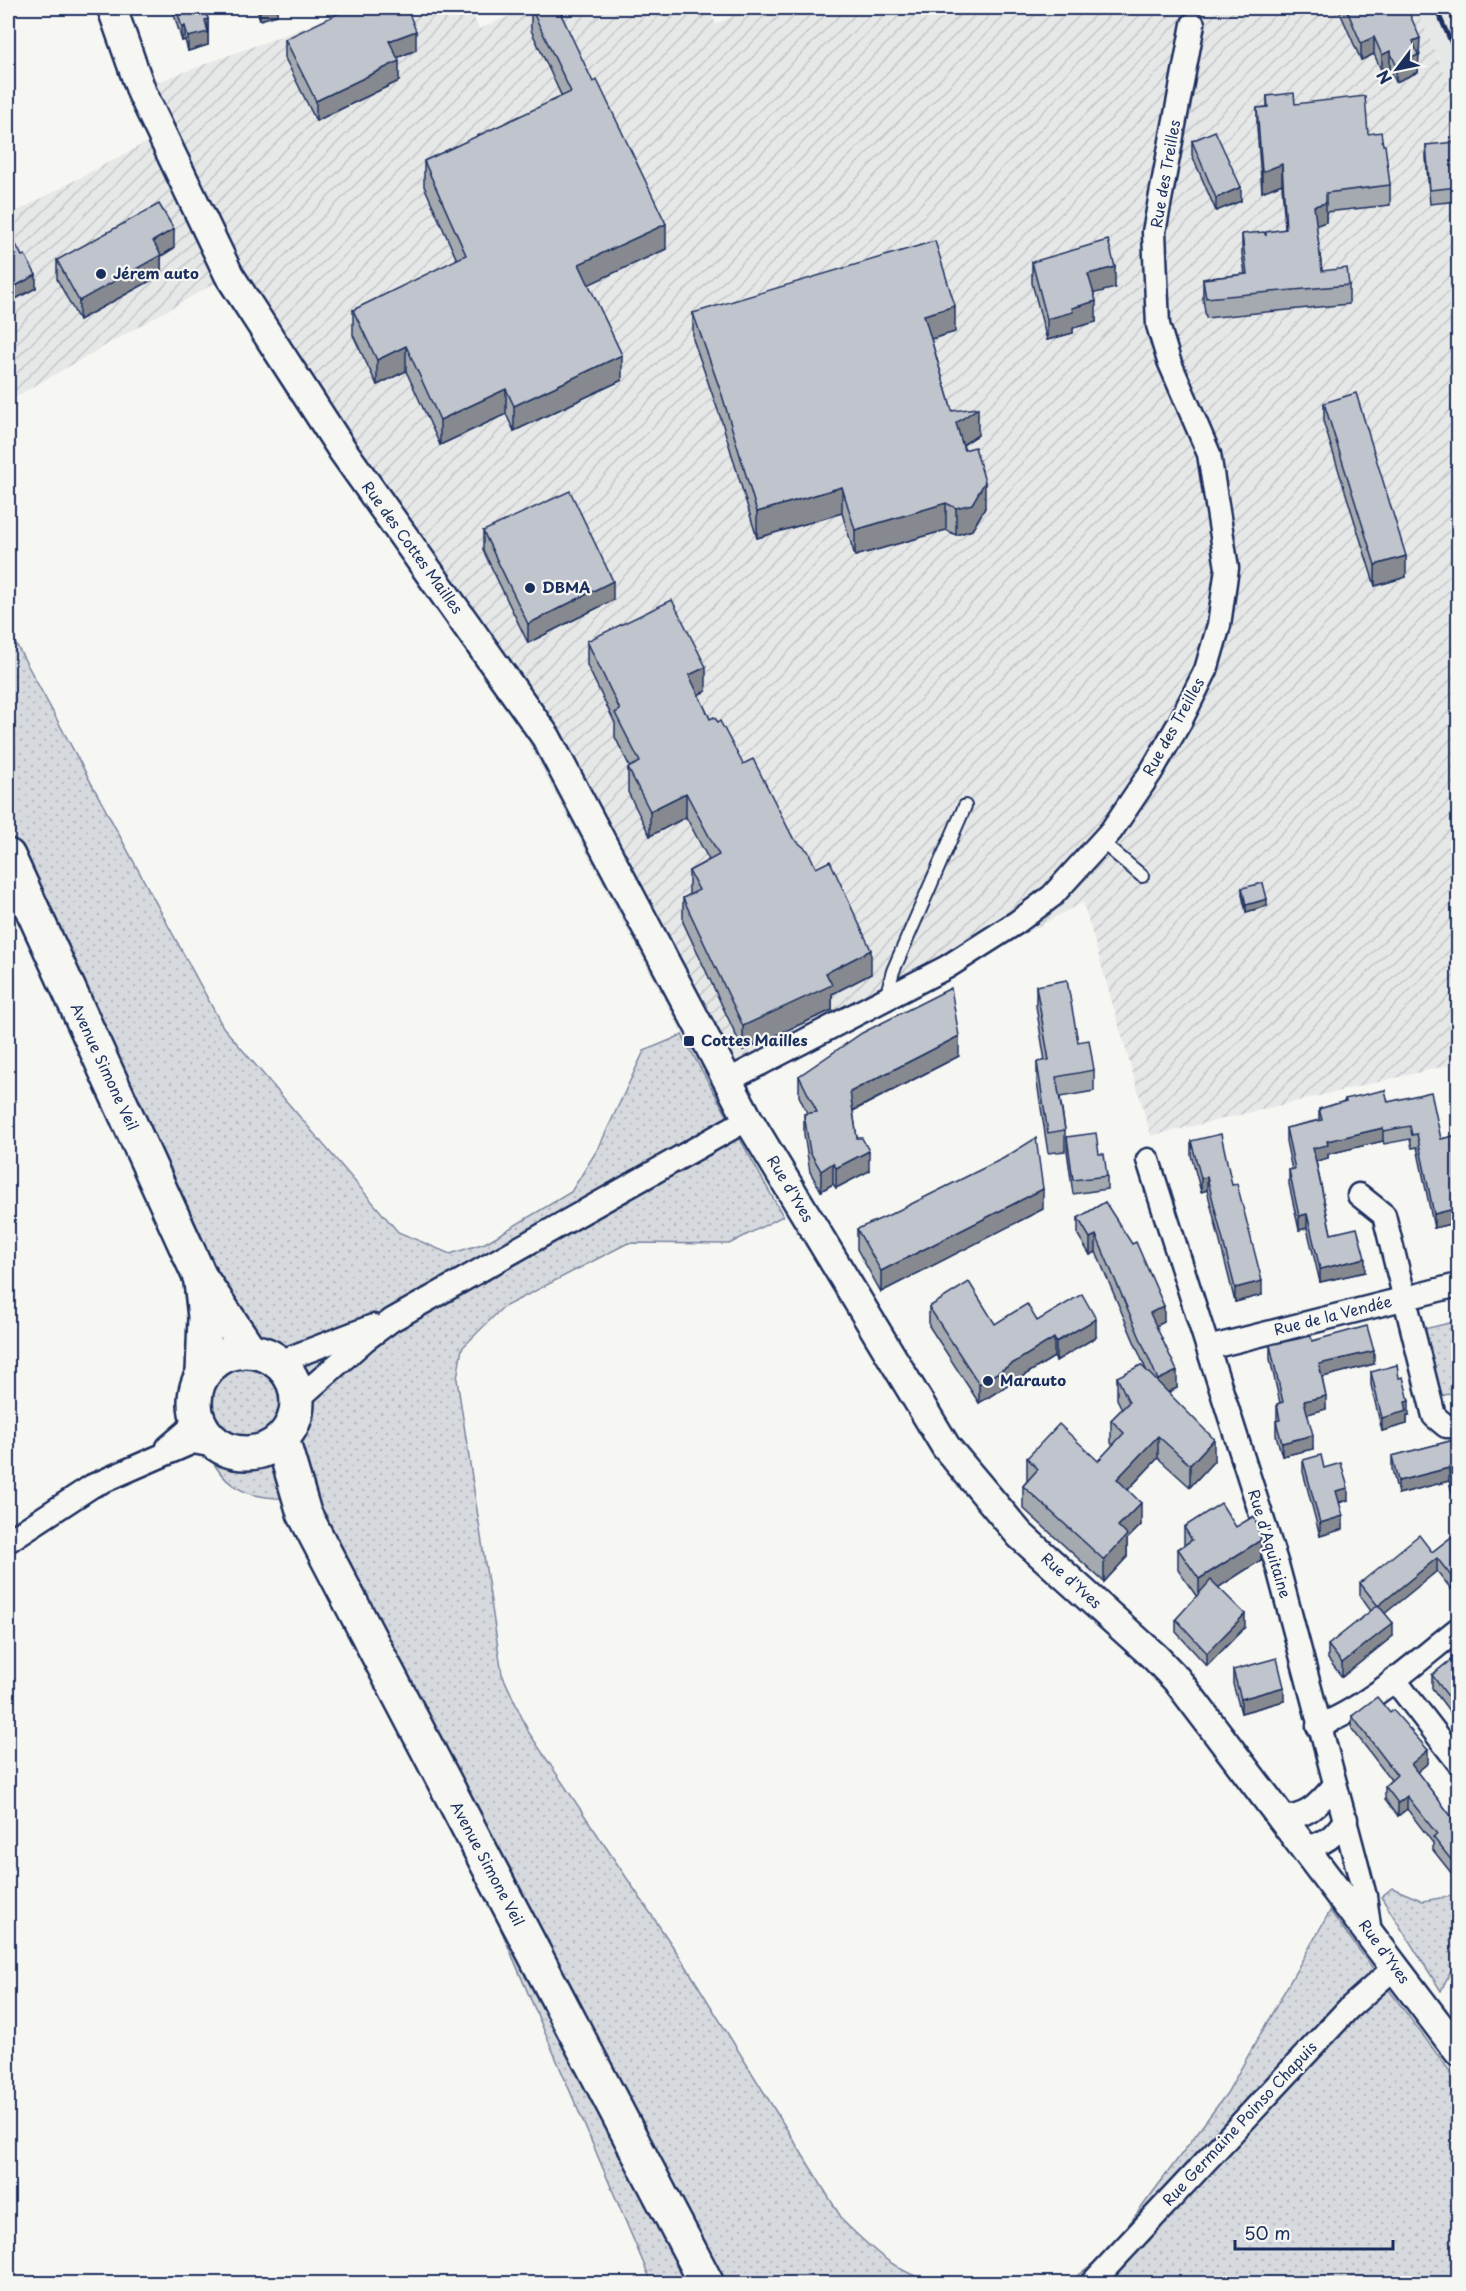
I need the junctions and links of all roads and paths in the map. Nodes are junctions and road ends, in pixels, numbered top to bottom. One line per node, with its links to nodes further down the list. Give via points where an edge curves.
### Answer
1 (112, 8): 8 (street, Rue des Cottes Mailles, via 142,93 230,275 343,451 546,737)
2 (1193, 24): 4 (street, Rue des Treilles, via 1154,232 1158,325 1169,361 1209,454 1227,568 1219,624 1206,669 1151,772)
3 (964, 806): 7 (lane, via 893,971)
4 (1102, 842): 6 (lane); 7 (street, Rue des Treilles, via 1052,896 1016,923 947,967)
5 (8, 856): 12 (main road, Avenue Simone Veil)
6 (1142, 876)
7 (886, 998): 8 (street, Rue des Treilles)
8 (727, 1082): 9 (street, Rue d'Yves)
9 (748, 1119): 15 (street); 32 (street, Rue d'Yves, via 946,1447 1020,1535 1177,1680)
10 (1149, 1160): 16 (street, Rue d'Aquitaine)
11 (1359, 1195): 14 (street, via 1384,1215)
12 (200, 1277): 17 (main road); 18 (main road)
13 (1458, 1285): 14 (street, Rue de la Vendée)
14 (1405, 1298): 16 (street, Rue de la Vendée); 21 (street, via 1434,1416 1446,1425)
15 (392, 1320): 17 (street); 19 (street)
16 (1208, 1348): 29 (street, Rue d'Aquitaine, via 1278,1568)
17 (265, 1356): 18 (main road, via 240,1350 225,1355); 19 (main road, via 288,1373)
18 (203, 1373): 20 (main road, via 194,1399)
19 (297, 1401): 22 (main road, via 291,1426)
20 (195, 1412): 23 (main road, via 203,1430); 24 (street, via 189,1429)
21 (1458, 1426)
22 (282, 1439): 23 (main road, via 259,1452); 25 (main road, Avenue Simone Veil)
23 (233, 1450): 24 (street, via 193,1442); 25 (main road, via 269,1472)
24 (155, 1458): 26 (street, via 92,1486)
25 (304, 1513): 38 (main road, Avenue Simone Veil)
26 (8, 1541)
27 (1458, 1629): 28 (street)
28 (1395, 1679): 29 (street, via 1339,1718); 30 (street)
29 (1318, 1726): 31 (street, Rue d'Aquitaine)
30 (1458, 1762)
31 (1334, 1786): 32 (street, via 1304,1815); 33 (street, Rue d'Aquitaine)
32 (1282, 1818): 34 (street, Rue d'Yves)
33 (1346, 1819): 34 (street, via 1325,1842); 35 (street, Rue d'Aquitaine, via 1369,1912)
34 (1305, 1846): 35 (street, Rue d'Yves)
35 (1370, 1933): 36 (street, Rue d'Yves)
36 (1394, 1968): 37 (street, Rue d'Yves); 39 (street, Rue Germaine Poinso Chapuis, via 1348,2008)
37 (1458, 2050)
38 (707, 2283)
39 (1091, 2283)

